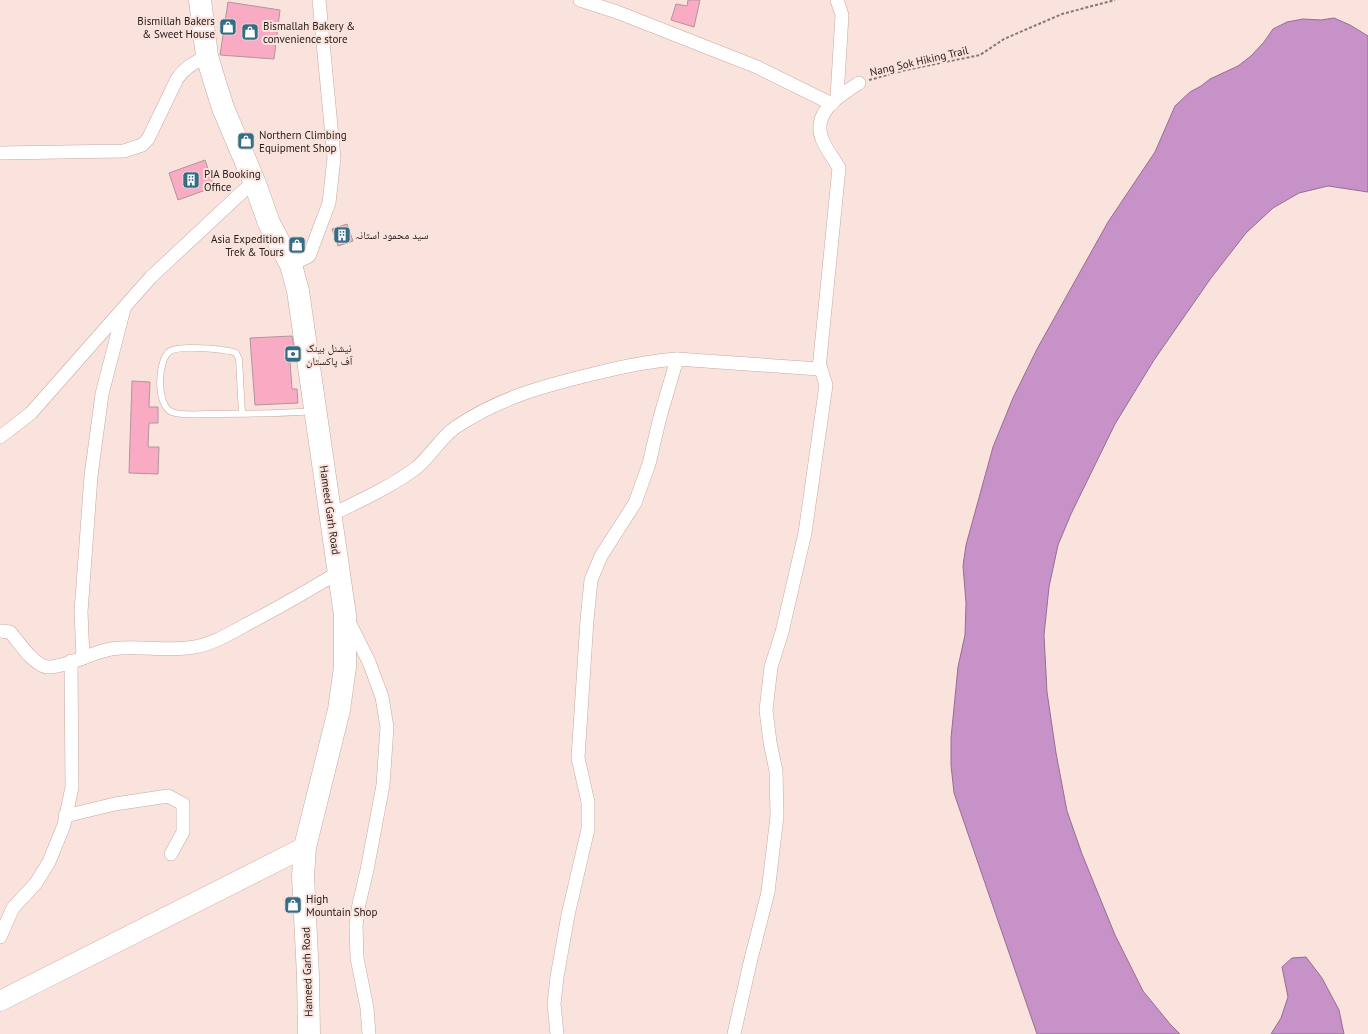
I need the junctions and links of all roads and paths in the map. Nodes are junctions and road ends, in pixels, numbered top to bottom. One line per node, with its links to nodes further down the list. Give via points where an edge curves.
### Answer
1 (200, 0): 6 (highway, Hameed Garh Road)
2 (319, 0): 11 (street, via 334,158 329,204 309,256)
3 (580, 0): 8 (street, via 757,67)
4 (837, 0): 8 (street, via 842,14)
5 (1115, 0): 7 (path, Nang Sok Hiking Trail, via 1062,14 1004,39 980,55 906,70)
6 (207, 56): 9 (street, via 182,71 142,145 124,151); 10 (highway, Hameed Garh Road, via 224,108)
7 (859, 84): 8 (street)
8 (835, 100): 14 (street, via 822,114 819,128 822,140 839,168)
9 (0, 153)
10 (254, 181): 11 (highway, Hameed Garh Road, via 269,223); 12 (street, via 151,277)
11 (291, 265): 15 (highway, Hameed Garh Road, via 298,291)
12 (124, 307): 17 (street, via 31,413); 22 (street, via 102,394 91,476)
13 (676, 359): 14 (street, via 820,369); 18 (street, via 634,364 544,386 490,407 454,427 416,468); 30 (street, via 649,464 635,502 601,556 591,580 578,758 588,802 588,829 557,977 554,1004)
14 (820, 366): 31 (street, via 826,385 805,533 771,668 766,710 776,771 777,816 768,892)
15 (316, 411): 16 (lane); 18 (highway, Hameed Garh Road)
16 (242, 414): 16 (lane, via 171,412 165,407 161,396 161,370 165,357 169,352 186,349 236,353 239,359)
17 (0, 437)
18 (331, 515): 19 (highway, Hameed Garh Road)
19 (339, 572): 20 (highway, Hameed Garh Road); 22 (street, via 277,609 208,644 187,648 111,649)
20 (345, 615): 24 (highway, Hameed Garh Road, via 345,667 340,710); 29 (street, via 369,662 382,697 387,727 383,785 356,926 357,958 367,1008)
21 (0, 631): 22 (street, via 10,632 34,660 46,667)
22 (77, 660): 23 (street, via 72,787)
23 (66, 816): 25 (street, via 115,804 168,796 183,804 183,832); 26 (street, via 49,862 36,883 13,908)
24 (305, 846): 27 (main road); 28 (highway, Hameed Garh Road, via 303,876)
25 (171, 854)
26 (0, 937)
27 (0, 1001)
28 (309, 1034)
29 (369, 1034)
30 (557, 1034)
31 (734, 1034)

